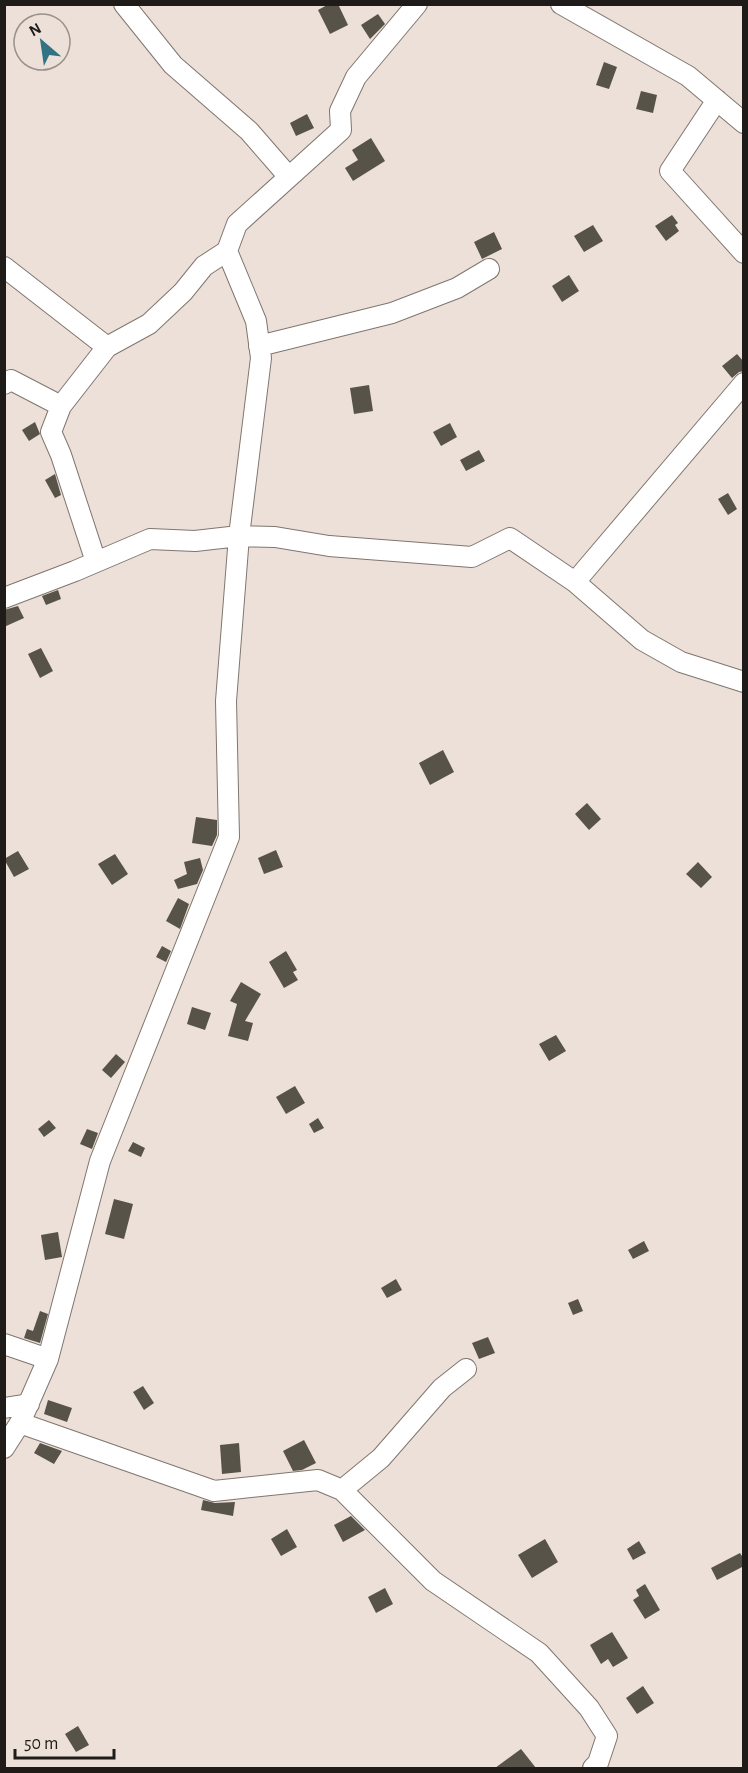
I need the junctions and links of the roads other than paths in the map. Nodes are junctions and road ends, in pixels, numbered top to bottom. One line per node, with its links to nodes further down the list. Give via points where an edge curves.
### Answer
1 (123, 4): 6 (street, via 172,65 249,131)
2 (417, 4): 6 (street, via 356,77 340,111 341,130)
3 (561, 4): 4 (street, via 688,76)
4 (717, 100): 5 (street); 8 (street, via 670,171)
5 (744, 123)
6 (290, 177): 7 (street, via 237,224)
7 (227, 251): 11 (street, via 256,321); 12 (street, via 204,266 149,324)
8 (744, 253)
9 (4, 267): 12 (street)
10 (489, 269): 11 (street, via 457,288 392,313)
11 (260, 346): 16 (street)
12 (107, 347): 15 (street)
13 (7, 377): 15 (street)
14 (744, 383): 18 (street)
15 (61, 406): 17 (street, via 51,432)
16 (239, 536): 17 (street, via 195,542 150,539); 18 (street, via 472,557 510,538); 22 (street, via 226,701 229,837 100,1161)
17 (96, 562): 19 (street)
18 (575, 582): 20 (street, via 642,640 681,662)
19 (4, 598)
20 (744, 682)
21 (4, 1344): 22 (street)
22 (48, 1359): 24 (street)
23 (466, 1369): 28 (street, via 442,1388 381,1458)
24 (29, 1404): 25 (street); 26 (street)
25 (4, 1408)
26 (20, 1423): 27 (street); 28 (street, via 214,1491 318,1480)
27 (4, 1448)
28 (342, 1490): 29 (street, via 433,1581 539,1653 589,1708 607,1736)
29 (593, 1768)

